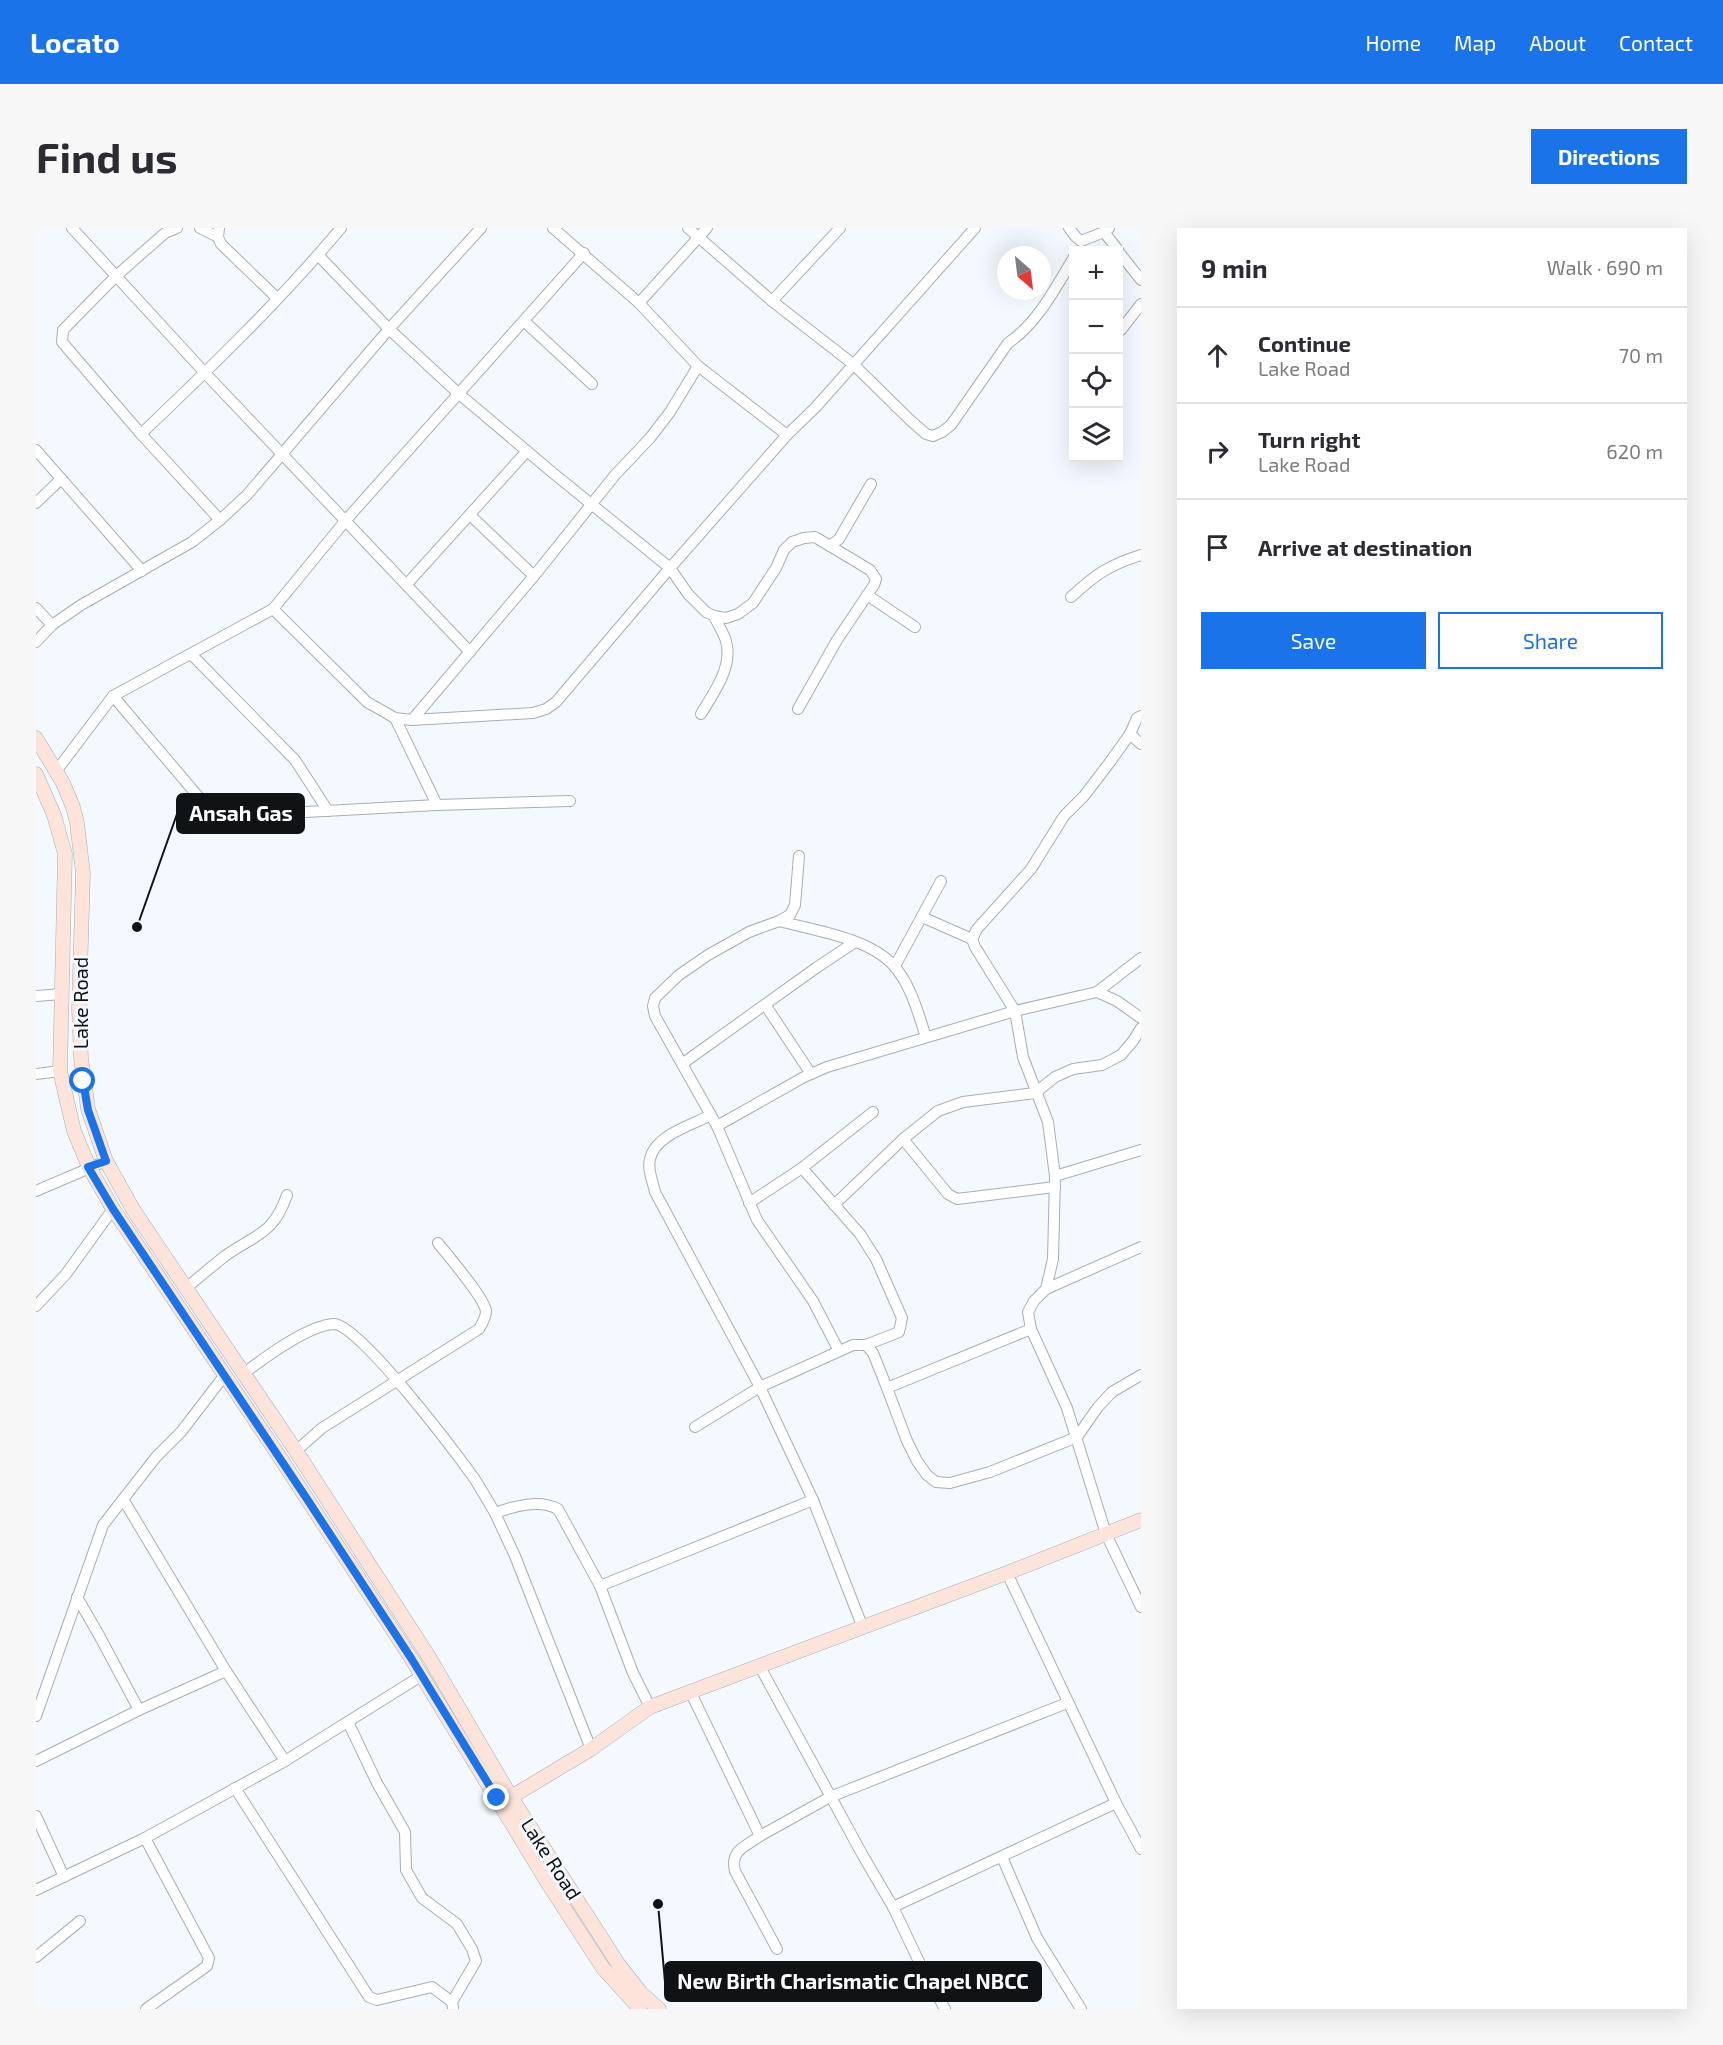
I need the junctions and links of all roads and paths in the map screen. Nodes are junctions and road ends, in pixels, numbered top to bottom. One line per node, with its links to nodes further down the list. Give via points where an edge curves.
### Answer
1 (72, 228): 21 (street)
2 (177, 228): 21 (street, via 165,233)
3 (200, 228): 13 (street)
4 (341, 228): 18 (street)
5 (480, 228): 29 (street)
6 (553, 228): 17 (street)
7 (688, 228): 14 (street)
8 (707, 228): 14 (street)
9 (840, 228): 24 (street)
10 (975, 228): 30 (street)
11 (1069, 228): 15 (street)
12 (1107, 230): 15 (street); 16 (street)
13 (219, 233): 23 (street, via 221,244)
14 (698, 237): 24 (street); 25 (street)
15 (1079, 246)
16 (1115, 246)
17 (584, 253): 25 (street); 27 (street)
18 (318, 255): 23 (street); 29 (street)
19 (1123, 257): 22 (street)
20 (1069, 265): 30 (street, via 1038,313 1008,344 942,432 926,434)
21 (116, 276): 32 (street); 35 (street, via 63,330 61,338)
22 (1141, 280)
23 (277, 298): 32 (street)
24 (772, 302): 30 (street)
25 (639, 303): 31 (street)
26 (1141, 304): 28 (street)
27 (525, 322): 33 (street); 34 (street)
28 (1123, 327)
29 (389, 329): 34 (street); 39 (street)
30 (853, 364): 36 (street)
31 (698, 366): 36 (street); 43 (street, via 670,412)
32 (205, 373): 35 (street); 39 (street)
33 (592, 384)
34 (458, 393): 38 (street); 46 (street)
35 (141, 434): 45 (street)
36 (787, 435): 49 (street)
37 (36, 450): 40 (street)
38 (527, 451): 43 (street); 44 (street)
39 (282, 454): 45 (street); 46 (street)
40 (61, 479): 42 (street); 50 (street)
41 (871, 484): 47 (street, via 839,539)
42 (36, 503)
43 (592, 504): 49 (street); 51 (street)
44 (470, 515): 51 (street); 52 (street)
45 (220, 520): 50 (street, via 192,542)
46 (346, 520): 52 (street); 56 (street)
47 (830, 546): 53 (street, via 874,574 876,579); 57 (street, via 815,537 792,542 753,603 726,618)
48 (1141, 555): 54 (street, via 1095,575)
49 (669, 568): 57 (street, via 696,603); 68 (street, via 546,709)
50 (142, 571): 58 (street)
51 (534, 576): 61 (street)
52 (406, 584): 61 (street)
53 (867, 594): 59 (street); 64 (street)
54 (1071, 597)
55 (36, 608): 58 (street)
56 (273, 609): 62 (street); 67 (street, via 367,702)
57 (714, 616): 65 (street, via 728,648 727,660 723,676)
58 (52, 625): 60 (street)
59 (915, 627)
60 (36, 642)
61 (470, 652): 68 (street)
62 (192, 655): 63 (street); 76 (street, via 295,760)
63 (113, 696): 72 (street); 76 (street, via 218,815)
64 (798, 709)
65 (701, 714)
66 (1141, 716): 69 (street)
67 (395, 718): 68 (street); 75 (street)
68 (411, 720)
69 (1130, 734): 71 (street); 81 (street, via 1084,796 1064,816 1031,869)
70 (36, 738): 72 (main road, Lake Road)
71 (1141, 744)
72 (57, 770): 103 (main road, Lake Road, via 73,807 83,873 78,1008 81,1058 88,1110)
73 (36, 774): 86 (main road, Lake Road, via 65,854)
74 (570, 801): 75 (street)
75 (437, 805): 76 (street)
76 (328, 811)
77 (800, 856): 80 (street, via 795,905 790,915)
78 (941, 881): 79 (street)
79 (922, 916): 81 (street); 84 (street)
80 (779, 921): 82 (street); 93 (street, via 749,932 708,955 655,998 655,1016)
81 (972, 939): 89 (street)
82 (855, 942): 84 (street, via 881,954); 88 (street)
83 (1141, 958): 85 (street)
84 (895, 966): 92 (street, via 915,1004)
85 (1096, 992): 89 (street); 90 (street)
86 (62, 994): 87 (street); 94 (main road, Lake Road)
87 (36, 996)
88 (766, 1006): 93 (street); 96 (street)
89 (1015, 1011): 92 (street); 97 (street, via 1023,1058)
90 (1141, 1018)
91 (1141, 1028): 97 (street, via 1121,1055 1102,1065 1073,1069)
92 (926, 1037): 96 (street)
93 (682, 1064): 99 (street)
94 (60, 1071): 95 (street); 104 (main road, Lake Road, via 74,1131)
95 (36, 1074)
96 (811, 1074): 100 (street)
97 (1035, 1092): 101 (street, via 963,1102 938,1112); 106 (street, via 1048,1122)
98 (873, 1112): 105 (street)
99 (711, 1115): 100 (street); 124 (street, via 654,1147 649,1161 651,1175 655,1192)
100 (717, 1126): 109 (street)
101 (903, 1139): 106 (street, via 948,1194 957,1199); 110 (street)
102 (1141, 1150): 106 (street)
103 (106, 1161): 104 (street); 114 (main road, Lake Road)
104 (88, 1167): 107 (street); 111 (main road, Lake Road)
105 (802, 1168): 109 (street); 110 (street)
106 (1055, 1181): 115 (street, via 1053,1259)
107 (36, 1191)
108 (287, 1196): 114 (street, via 281,1213 261,1235 226,1256)
109 (749, 1203): 119 (street, via 770,1241 813,1301)
110 (834, 1205): 118 (street, via 876,1259 902,1318 898,1332)
111 (113, 1209): 116 (street, via 66,1274); 122 (main road, Lake Road)
112 (438, 1243): 123 (street, via 480,1298 486,1311 484,1321 479,1329)
113 (1141, 1247): 115 (street)
114 (185, 1289): 120 (main road, Lake Road)
115 (1046, 1289): 117 (street, via 1028,1312)
116 (36, 1306)
117 (1031, 1329): 125 (street); 127 (street)
118 (866, 1345): 119 (street); 125 (street)
119 (839, 1351): 124 (street)
120 (243, 1374): 123 (street, via 314,1328 336,1324 354,1335); 128 (main road, Lake Road)
121 (1141, 1375): 127 (street, via 1112,1392)
122 (224, 1376): 129 (street); 141 (main road, Lake Road)
123 (397, 1381): 128 (street, via 322,1428); 131 (street, via 473,1477)
124 (760, 1388): 126 (street); 130 (street)
125 (887, 1388): 127 (street, via 917,1461 936,1482 950,1483 990,1472)
126 (695, 1427)
127 (1077, 1437): 133 (street)
128 (296, 1451): 152 (main road, Lake Road, via 429,1657)
129 (123, 1499): 136 (street, via 103,1526); 140 (street)
130 (813, 1500): 135 (street); 138 (street)
131 (495, 1513): 135 (street, via 548,1504 558,1509); 148 (street)
132 (1141, 1520): 133 (main road)
133 (1106, 1534): 134 (main road); 137 (street)
134 (1007, 1573): 138 (main road); 143 (street)
135 (600, 1586): 144 (street, via 633,1674)
136 (76, 1597): 145 (street); 146 (street)
137 (1141, 1607)
138 (862, 1628): 139 (main road)
139 (759, 1665): 142 (main road); 153 (street)
140 (226, 1671): 145 (street); 150 (street)
141 (421, 1676): 147 (street); 168 (main road, Lake Road, via 585,1941)
142 (690, 1691): 144 (main road); 156 (street)
143 (1067, 1703): 153 (street); 154 (street)
144 (650, 1707): 148 (main road)
145 (139, 1710): 149 (street)
146 (37, 1711)
147 (348, 1722): 150 (street); 166 (street, via 405,1832 406,1870 422,1898 458,1924 472,1949 476,1961)
148 (591, 1749): 152 (main road)
149 (36, 1761)
150 (285, 1761): 151 (street)
151 (235, 1788): 157 (street); 166 (street, via 369,1997 377,2000 432,1987)
152 (512, 1797): 169 (main road, Lake Road, via 619,1965)
153 (830, 1797): 156 (street); 162 (street)
154 (1116, 1803): 158 (street); 159 (street)
155 (36, 1816): 160 (street)
156 (760, 1836): 164 (street, via 735,1854 733,1862)
157 (145, 1838): 160 (street); 167 (street, via 209,1958 207,1966)
158 (1141, 1849)
159 (1002, 1857): 162 (street); 171 (street, via 1037,1938)
160 (64, 1877): 161 (street)
161 (36, 1890)
162 (893, 1907): 170 (street)
163 (81, 1921): 165 (street)
164 (777, 1949)
165 (36, 1957)
166 (453, 2006)
167 (146, 2009)
168 (640, 2009)
169 (658, 2009)
170 (945, 2009)
171 (1081, 2009)

